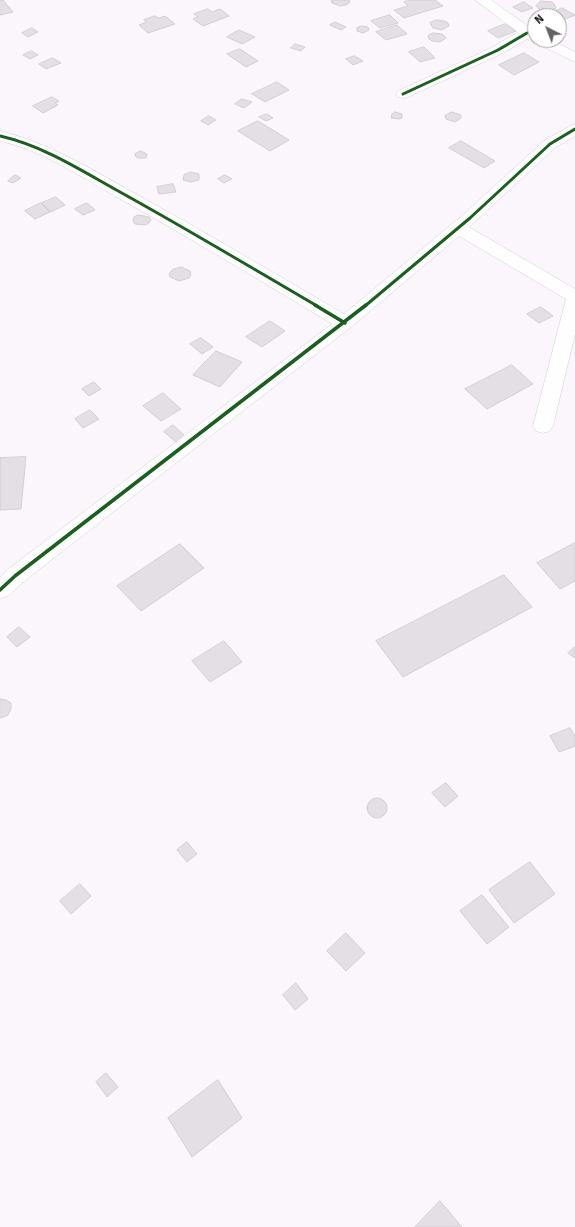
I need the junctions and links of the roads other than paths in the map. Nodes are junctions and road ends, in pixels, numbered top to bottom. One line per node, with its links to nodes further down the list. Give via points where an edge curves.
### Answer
1 (482, 0): 2 (street)
2 (527, 32)
3 (527, 40): 6 (street, via 498,50)
4 (555, 48): 5 (street)
5 (575, 58)
6 (403, 94)
7 (575, 129): 9 (street, via 550,144)
8 (0, 136): 11 (street, via 14,138 57,158 173,221)
9 (458, 228): 10 (street); 11 (street)
10 (575, 298): 12 (street)
11 (345, 323): 13 (street)
12 (543, 426)
13 (0, 590)

